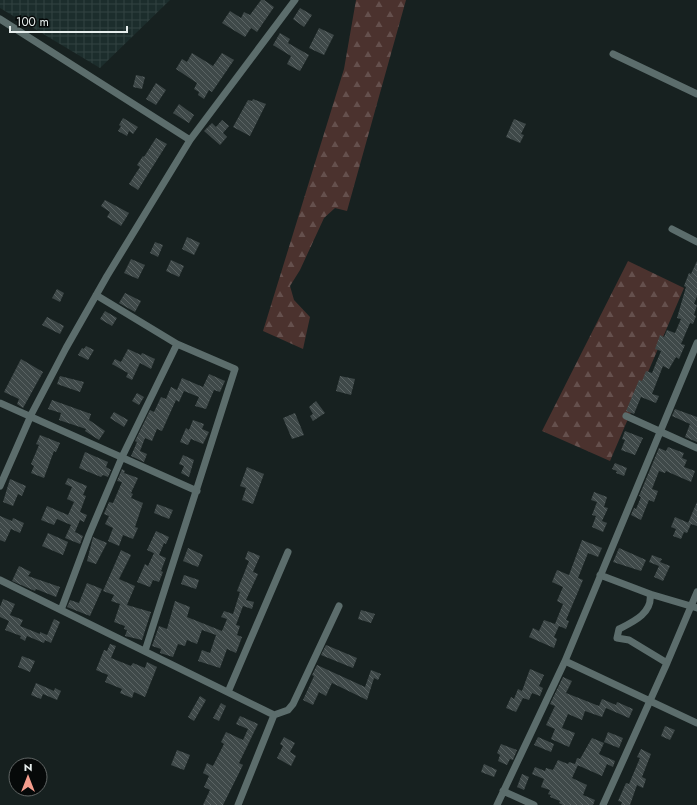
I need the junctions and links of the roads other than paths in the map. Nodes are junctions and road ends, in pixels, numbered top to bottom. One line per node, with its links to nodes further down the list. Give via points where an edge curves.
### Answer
1 (294, 0): 5 (street)
2 (0, 19): 5 (street)
3 (613, 54): 4 (street)
4 (697, 94)
5 (190, 140): 8 (street)
6 (672, 229): 7 (street)
7 (697, 242)
8 (96, 295): 10 (street); 13 (street)
9 (697, 343): 14 (street)
10 (177, 344): 16 (street); 18 (street, via 235,369)
11 (0, 403): 13 (street)
12 (626, 416): 14 (street)
13 (31, 417): 16 (street); 17 (street)
14 (659, 430): 15 (street); 20 (street)
15 (697, 448)
16 (122, 458): 18 (street); 26 (street, via 89,535)
17 (0, 486)
18 (197, 491): 27 (street)
19 (288, 552): 30 (street)
20 (600, 575): 23 (street); 28 (street)
21 (0, 580): 26 (street)
22 (697, 592): 25 (street)
23 (650, 594): 25 (street); 29 (street, via 651,601 640,619 619,630 617,638 629,640)
24 (339, 606): 32 (street, via 293,704 288,710)
25 (694, 607): 29 (street)
26 (62, 610): 27 (street)
27 (145, 652): 30 (street)
28 (565, 661): 31 (street); 34 (street)
29 (667, 663): 31 (street)
30 (228, 692): 32 (street)
31 (649, 701): 33 (street); 38 (street)
32 (274, 715): 35 (street)
33 (697, 723)
34 (503, 791): 36 (street); 37 (street)
35 (238, 805)
36 (497, 805)
37 (534, 805)
38 (603, 805)

